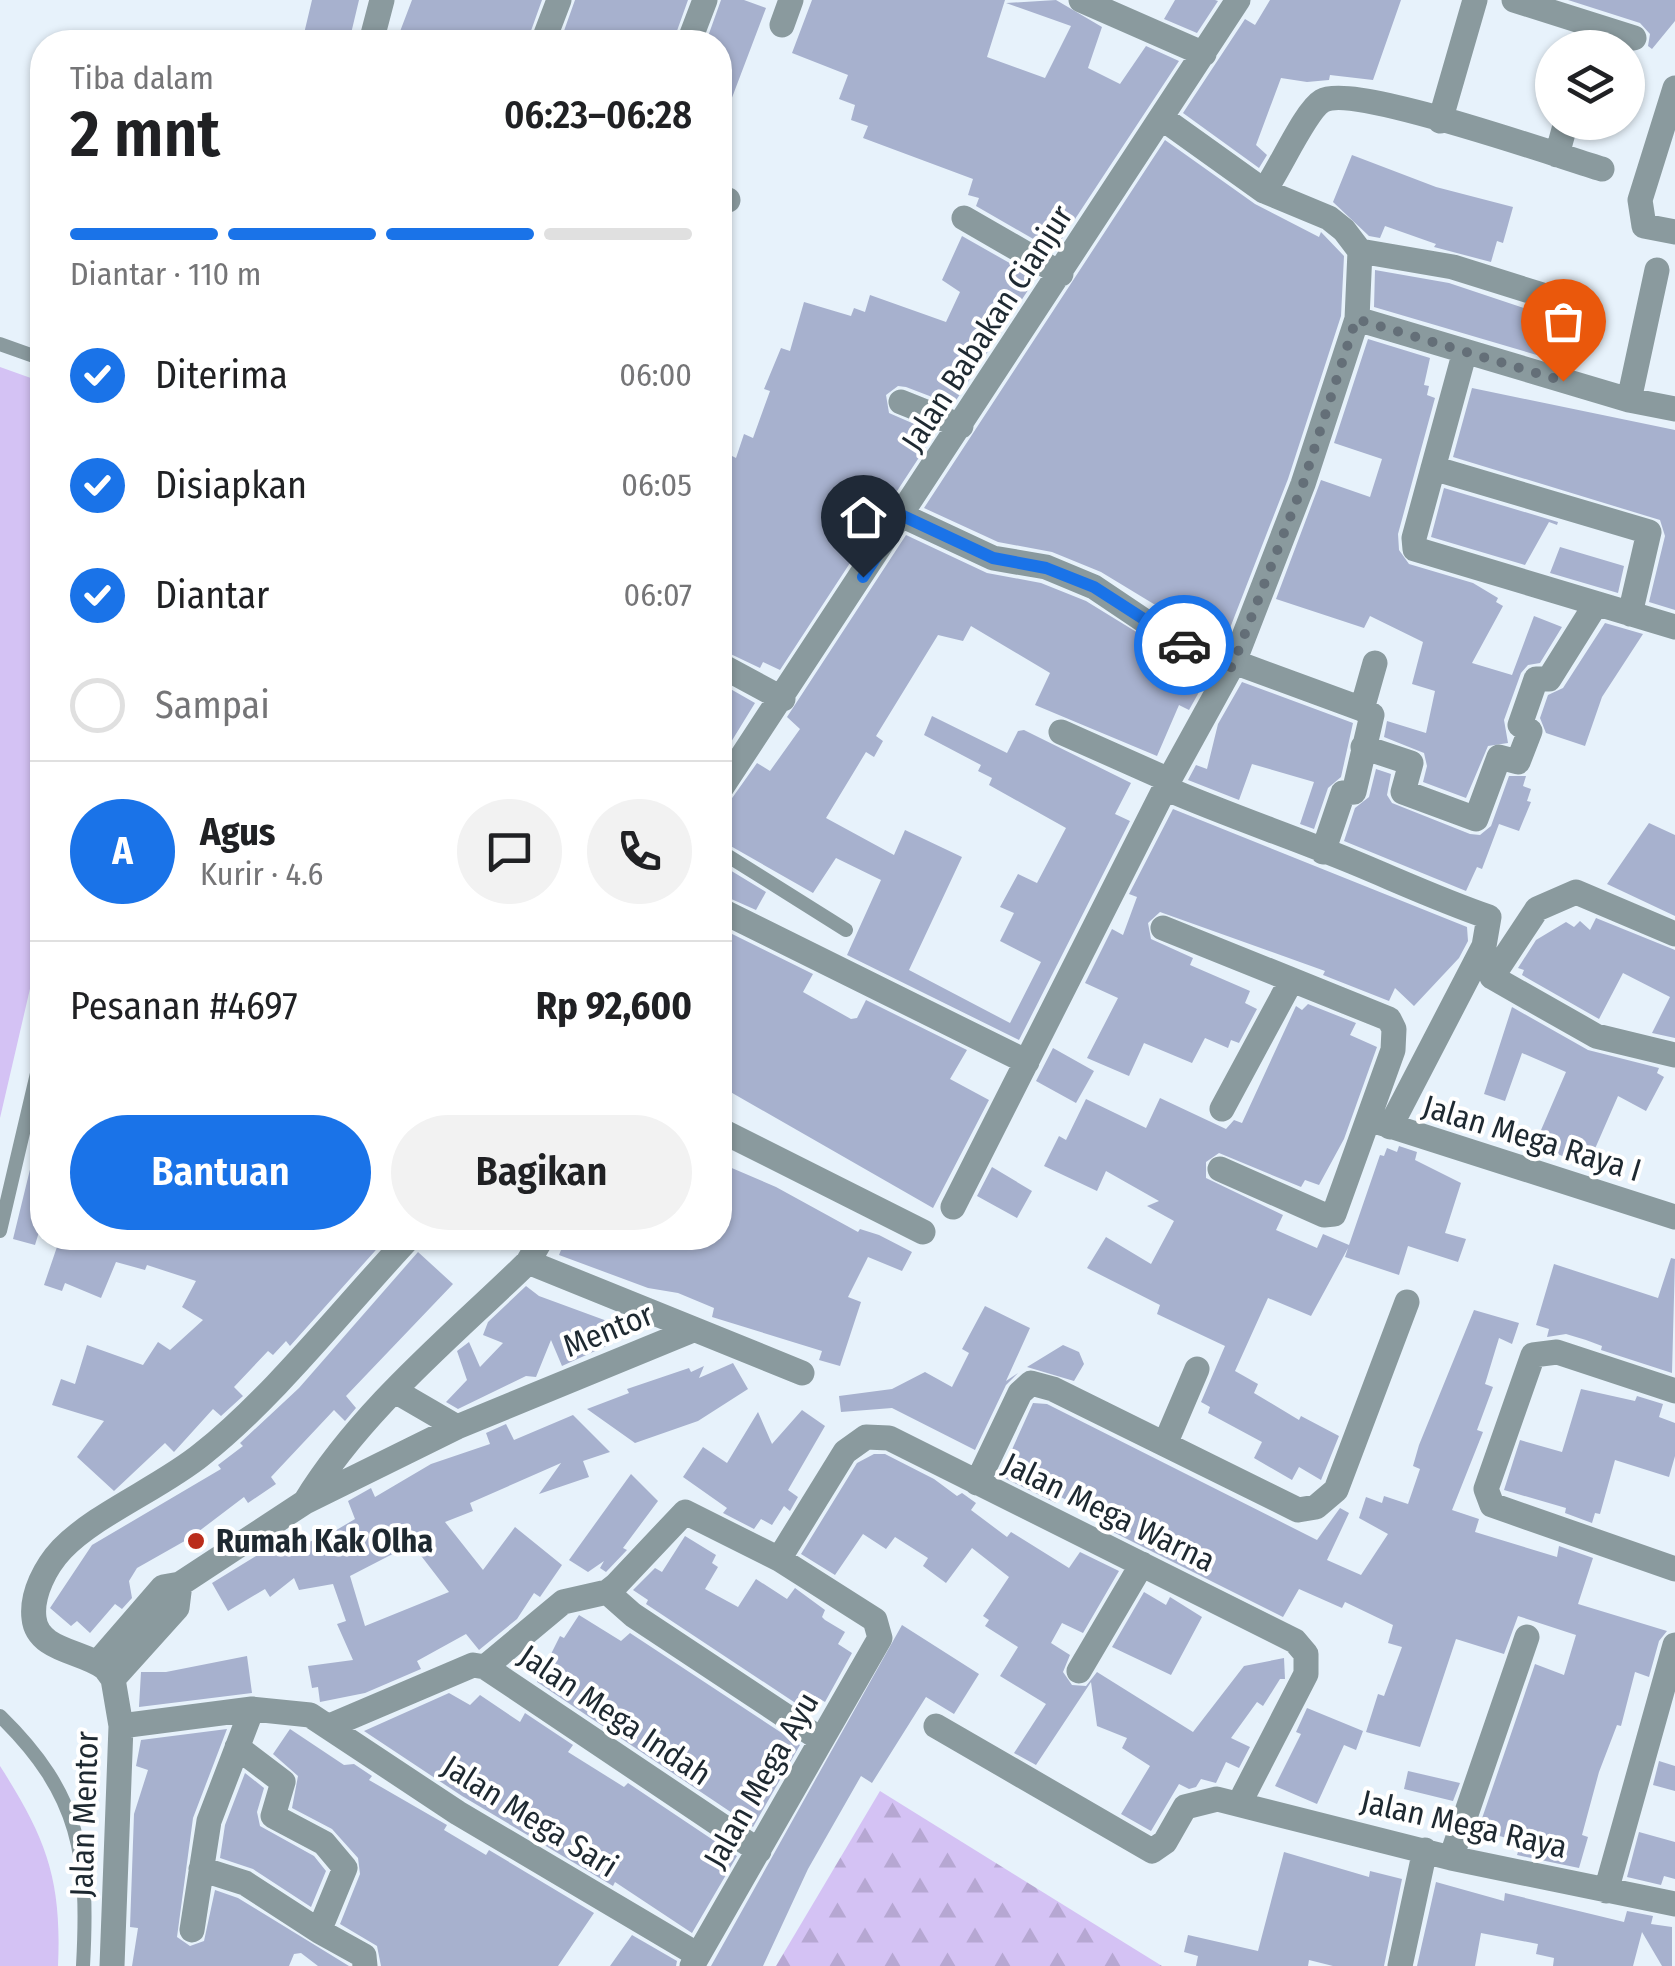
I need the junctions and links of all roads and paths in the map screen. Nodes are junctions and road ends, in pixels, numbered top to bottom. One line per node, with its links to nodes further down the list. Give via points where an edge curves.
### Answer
1 (382, 0): 8 (street)
2 (559, 0): 9 (street)
3 (705, 0): 10 (street)
4 (1082, 0): 12 (street)
5 (1238, 0): 12 (street, Jalan Babakan Cianjur)
6 (1475, 0): 15 (street)
7 (1514, 0): 11 (street)
8 (373, 30)
9 (548, 30)
10 (694, 30)
11 (1609, 30)
12 (1204, 54): 14 (street, Jalan Babakan Cianjur)
13 (1675, 88): 21 (street, via 1640,214 1644,226)
14 (1162, 118): 19 (street); 24 (street, Jalan Babakan Cianjur)
15 (1440, 121): 17 (street); 19 (street, via 1354,96 1323,100)
16 (1561, 140): 17 (street)
17 (1556, 155): 18 (street)
18 (1602, 170)
19 (1264, 191): 22 (street, via 1328,218)
20 (964, 218): 24 (street)
21 (1675, 232)
22 (1360, 251): 25 (street, via 1452,267); 26 (street)
23 (1658, 270): 30 (street)
24 (1061, 274): 33 (street, Jalan Babakan Cianjur)
25 (1568, 303)
26 (1356, 319): 28 (street); 40 (street, via 1303,484)
27 (0, 344): 29 (lane)
28 (1465, 351): 30 (street); 34 (street)
29 (30, 355)
30 (1629, 400): 32 (street)
31 (901, 402): 33 (street)
32 (1675, 409)
33 (962, 426): 35 (street, Jalan Babakan Cianjur)
34 (1432, 468): 36 (street, via 1414,538 1419,554); 37 (street, via 1649,532)
35 (903, 516): 40 (street, via 993,558 1046,568 1094,587 1155,628); 42 (street, Jalan Babakan Cianjur)
36 (1596, 604): 37 (street); 45 (street, via 1549,680 1536,679 1520,725 1530,731 1518,762 1499,757 1476,819 1403,792 1410,764)
37 (1630, 614): 38 (street)
38 (1675, 627)
39 (1376, 663): 43 (street)
40 (1232, 665): 43 (street); 47 (street)
41 (732, 672): 42 (street)
42 (784, 699): 46 (street, Jalan Babakan Cianjur)
43 (1362, 709): 45 (street, via 1372,715)
44 (1061, 732): 47 (street)
45 (1363, 747): 48 (street, via 1354,792 1343,793)
46 (732, 773)
47 (1167, 784): 48 (street); 56 (street)
48 (1323, 852): 59 (street, via 1489,917 1484,946)
49 (732, 859): 52 (lane)
50 (732, 916): 56 (street)
51 (1163, 928): 54 (street)
52 (846, 930)
53 (1675, 934): 55 (street, via 1576,892 1537,910 1492,977 1596,1036)
54 (1291, 981): 58 (street); 59 (street, via 1389,1019 1396,1038)
55 (1675, 1054)
56 (1027, 1062): 62 (street)
57 (30, 1103): 64 (lane)
58 (1222, 1109)
59 (1380, 1123): 61 (street, via 1329,1216); 63 (street, Jalan Mega Raya I)
60 (732, 1136): 65 (street)
61 (1220, 1169)
62 (953, 1207)
63 (1675, 1217)
64 (0, 1231)
65 (923, 1232)
66 (396, 1250): 85 (street, via 233,1412 202,1455 63,1548 43,1575 33,1608 41,1635)
67 (535, 1250): 68 (street)
68 (528, 1262): 70 (street, Mentor); 73 (street, Mentor)
69 (1406, 1302): 76 (street, via 1336,1490 1316,1507 1298,1510)
70 (693, 1330): 72 (street); 75 (street, Mentor)
71 (1197, 1370): 76 (street)
72 (802, 1374)
73 (395, 1391): 75 (street); 78 (street, Mentor, via 328,1464)
74 (1675, 1391): 81 (street, via 1556,1352 1533,1355 1486,1489 1492,1505)
75 (457, 1427): 78 (street, Mentor)
76 (1165, 1444): 77 (street, via 1030,1383)
77 (977, 1484): 79 (street, Jalan Mega Warna, via 889,1438 858,1440); 80 (street, Jalan Mega Warna)
78 (306, 1502): 85 (street, Mentor, via 180,1584 163,1587)
79 (779, 1559): 82 (street, via 685,1512); 93 (street, Jalan Mega Ayu, via 875,1620 880,1638)
80 (1142, 1564): 87 (street); 95 (street, Jalan Mega Warna, via 1296,1641 1306,1654 1306,1674)
81 (1675, 1569)
82 (607, 1592): 86 (street, via 564,1602); 93 (street)
83 (1527, 1638): 98 (street)
84 (1675, 1644): 100 (street)
85 (92, 1663): 91 (street, Jalan Mentor)
86 (484, 1667): 90 (street, via 473,1664); 97 (street, Jalan Mega Indah)
87 (1078, 1671)
88 (252, 1709): 90 (street, Jalan Mega Sari, via 298,1712); 91 (street, Jalan Mega Sari); 94 (street)
89 (0, 1716): 105 (lane, via 65,1800 80,1839)
90 (332, 1725): 104 (street, Jalan Mega Sari, via 458,1813)
91 (121, 1726): 106 (street, Jalan Mentor)
92 (936, 1726): 95 (street, Jalan Mega Raya, via 1152,1850 1165,1842 1186,1808 1217,1799)
93 (820, 1739): 97 (street, Jalan Mega Ayu)
94 (238, 1747): 99 (street, via 209,1821); 103 (street, via 283,1782 272,1816 324,1844 345,1868)
95 (1240, 1802): 96 (street, Jalan Mega Raya)
96 (1425, 1850): 98 (street, Jalan Mega Raya); 108 (street)
97 (759, 1851): 104 (street, Jalan Mega Ayu)
98 (1451, 1858): 100 (street, Jalan Mega Raya)
99 (201, 1869): 102 (street); 103 (street, via 245,1883)
100 (1606, 1890): 101 (street, Jalan Mega Raya)
101 (1675, 1904)
102 (192, 1930)
103 (319, 1931): 107 (street, via 364,1956)
104 (695, 1960)
105 (83, 1966)
106 (112, 1966)
107 (364, 1966)
108 (1400, 1966)

